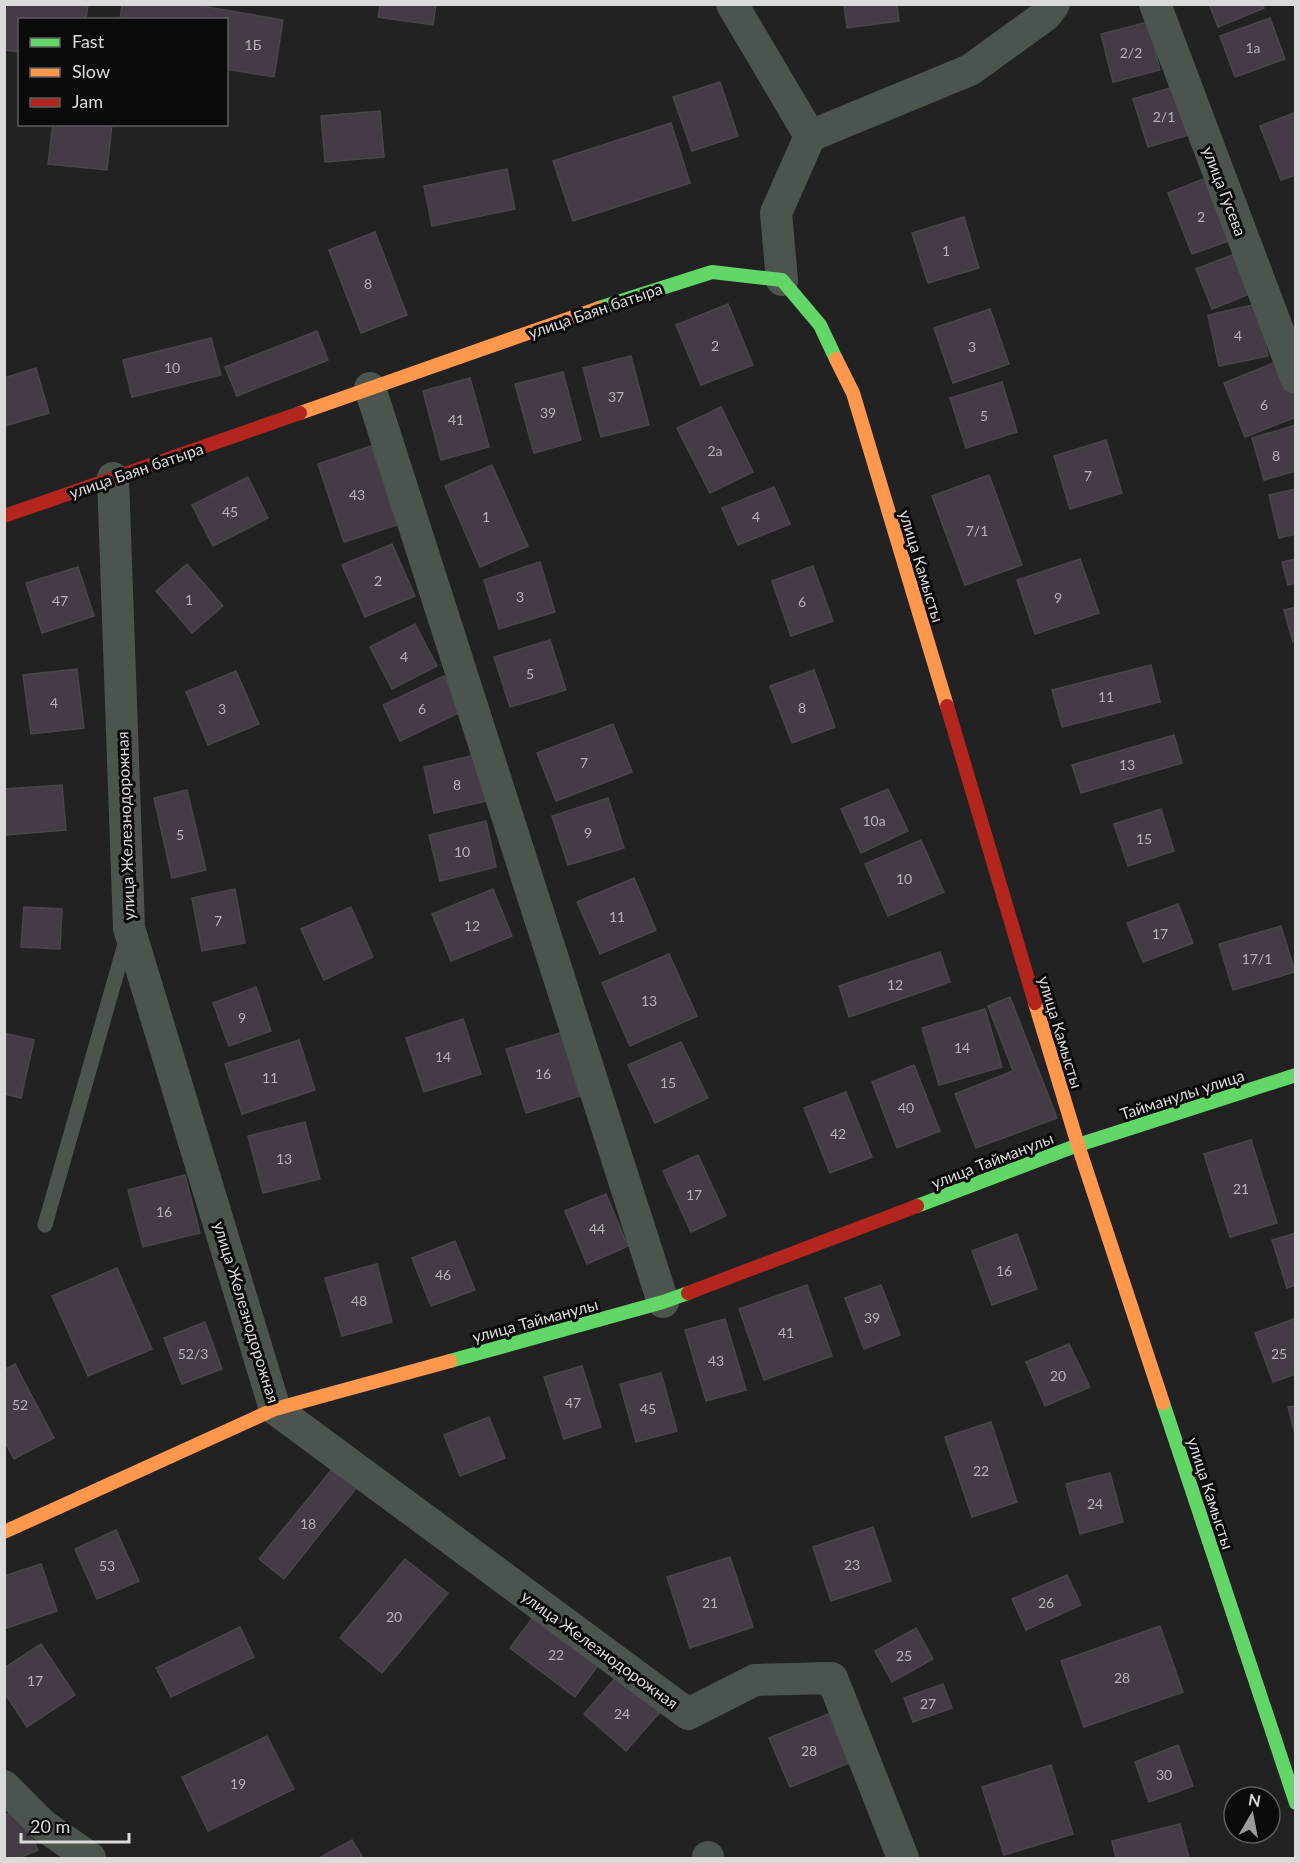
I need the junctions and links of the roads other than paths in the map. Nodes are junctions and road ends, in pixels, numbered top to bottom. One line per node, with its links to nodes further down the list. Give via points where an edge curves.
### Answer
1 (732, 4): 4 (street)
2 (1054, 4): 4 (street, via 1046,15 970,70)
3 (1155, 4): 6 (street, улица Гусева)
4 (810, 136): 5 (street, via 776,213)
5 (782, 279): 7 (street, улица Баян батыра, via 712,272); 12 (street, улица Камысты, via 820,325 853,393)
6 (1296, 378)
7 (370, 388): 8 (street, улица Баян батыра); 14 (street)
8 (113, 478): 9 (street, улица Баян батыра); 10 (street, улица Железнодорожная)
9 (4, 516)
10 (129, 928): 13 (lane); 15 (street, улица Железнодорожная)
11 (1296, 1075): 12 (street, Тайманулы улица)
12 (1078, 1145): 14 (street, улица Тайманулы); 18 (street, улица Камысты)
13 (45, 1225)
14 (663, 1302): 15 (street, улица Тайманулы)
15 (275, 1409): 16 (street, улица Тайманулы); 20 (street, улица Железнодорожная, via 688,1714 755,1680 832,1677)
16 (4, 1532)
17 (4, 1786): 19 (street, via 45,1826)
18 (1296, 1803)
19 (90, 1858)
20 (903, 1858)

